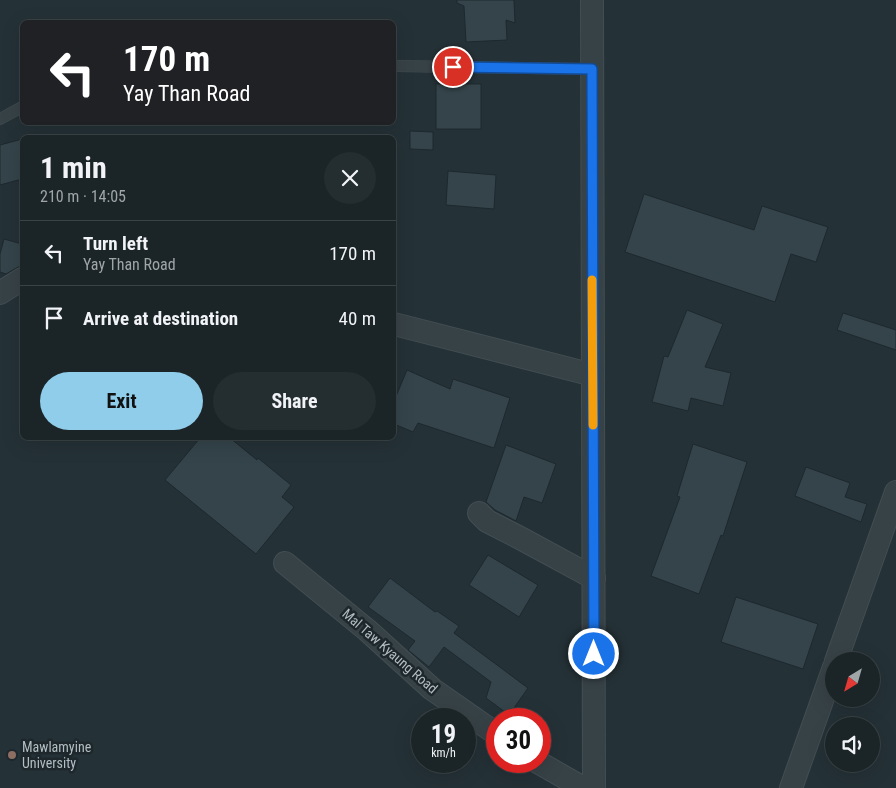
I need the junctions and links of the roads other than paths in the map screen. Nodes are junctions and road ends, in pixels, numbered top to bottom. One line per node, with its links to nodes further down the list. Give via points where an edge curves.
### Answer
1 (592, 0): 3 (street)
2 (396, 66): 3 (lane)
3 (592, 69): 9 (street)
4 (20, 108): 5 (lane)
5 (0, 120)
6 (20, 280): 7 (street)
7 (0, 293)
8 (396, 325): 9 (street)
9 (593, 375): 13 (street)
10 (896, 492): 14 (street)
11 (479, 514): 13 (street, via 486,521)
12 (285, 563): 16 (street, Mal Taw Kyaung Road, via 432,689)
13 (594, 578): 19 (street)
14 (839, 652)
15 (825, 692): 20 (street)
16 (486, 727)
17 (551, 770): 18 (street)
18 (583, 788)
19 (594, 788)
20 (791, 788)

